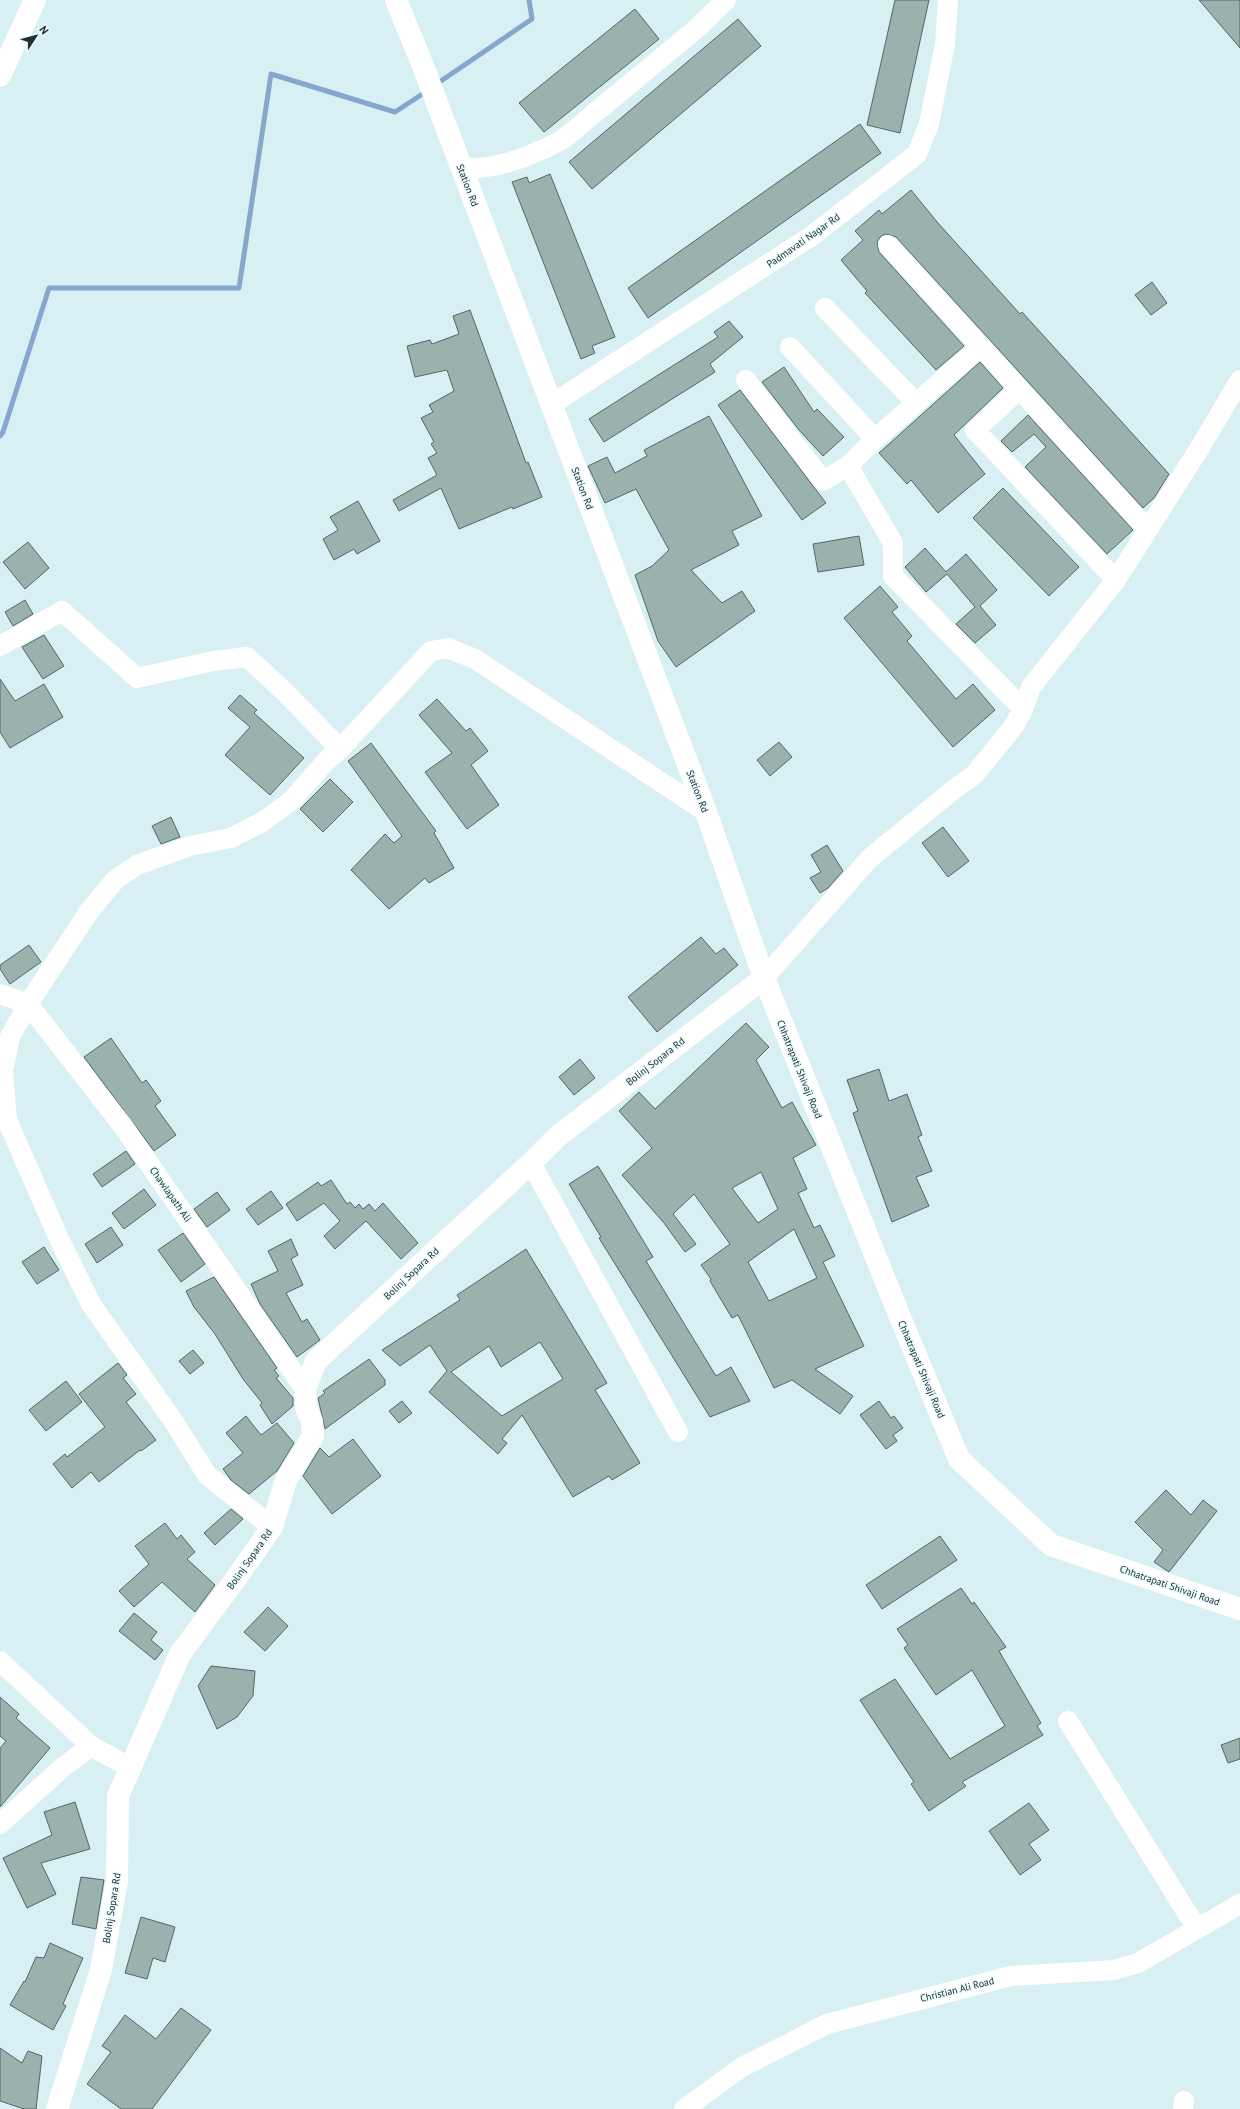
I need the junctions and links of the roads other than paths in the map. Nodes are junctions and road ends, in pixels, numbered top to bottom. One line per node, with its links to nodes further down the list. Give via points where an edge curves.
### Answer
1 (35, 0): 5 (main road)
2 (396, 0): 6 (main road, Station Rd)
3 (726, 0): 6 (street, via 695,30 562,140 540,152 481,169)
4 (948, 0): 15 (street, Padmavati Nagar Rd, via 945,44 929,124 917,154 813,235)
5 (0, 76)
6 (462, 168): 15 (main road, Station Rd)
7 (888, 245): 9 (street)
8 (825, 308): 14 (street)
9 (981, 346): 13 (street); 14 (street)
10 (790, 348): 16 (street)
11 (746, 380): 17 (street, via 823,481)
12 (1240, 380): 18 (street)
13 (1020, 389): 18 (street); 19 (street, via 975,430)
14 (916, 403): 16 (street)
15 (552, 404): 23 (main road, Station Rd)
16 (875, 439): 17 (street)
17 (848, 466): 21 (street, via 893,543 893,576)
18 (1148, 530): 19 (street)
19 (1116, 580): 21 (street, via 1031,687)
20 (0, 646): 22 (street, via 62,611 137,678 214,661 247,658)
21 (1023, 709): 24 (street, via 1014,726 974,775 870,858)
22 (340, 748): 23 (street, via 431,651 448,648 476,659); 26 (street, via 291,801 262,822 231,838 190,846 137,865 115,880 82,922)
23 (706, 812): 24 (main road, Station Rd)
24 (764, 978): 27 (main road, Bolinj Sopara Rd, via 558,1136); 31 (main road, Chhatrapati Shivaji Road, via 959,1459 1052,1545)
25 (0, 994): 26 (street)
26 (28, 1004): 28 (street, Chawlapath Ali, via 123,1126); 30 (street, via 10,1037 3,1070 7,1120 60,1241 90,1304 174,1422 208,1475)
27 (531, 1163): 28 (main road, Bolinj Sopara Rd, via 316,1361); 29 (street)
28 (305, 1389): 30 (main road, Bolinj Sopara Rd, via 306,1408 312,1421 313,1436 286,1480)
29 (678, 1432)
30 (272, 1527): 35 (main road, Bolinj Sopara Rd, via 180,1654)
31 (1240, 1609)
32 (0, 1661): 34 (street)
33 (1068, 1720): 38 (street)
34 (91, 1746): 35 (street); 36 (street, via 62,1768)
35 (131, 1768): 39 (main road, Bolinj Sopara Rd, via 118,1796 117,1881 101,1970)
36 (0, 1824)
37 (1240, 1904): 38 (street, Christian Ali Road)
38 (1197, 1929): 40 (street, Christian Ali Road, via 1138,1963 1114,1970 1011,1976 827,2024 742,2067)
39 (57, 2109)
40 (684, 2109)

